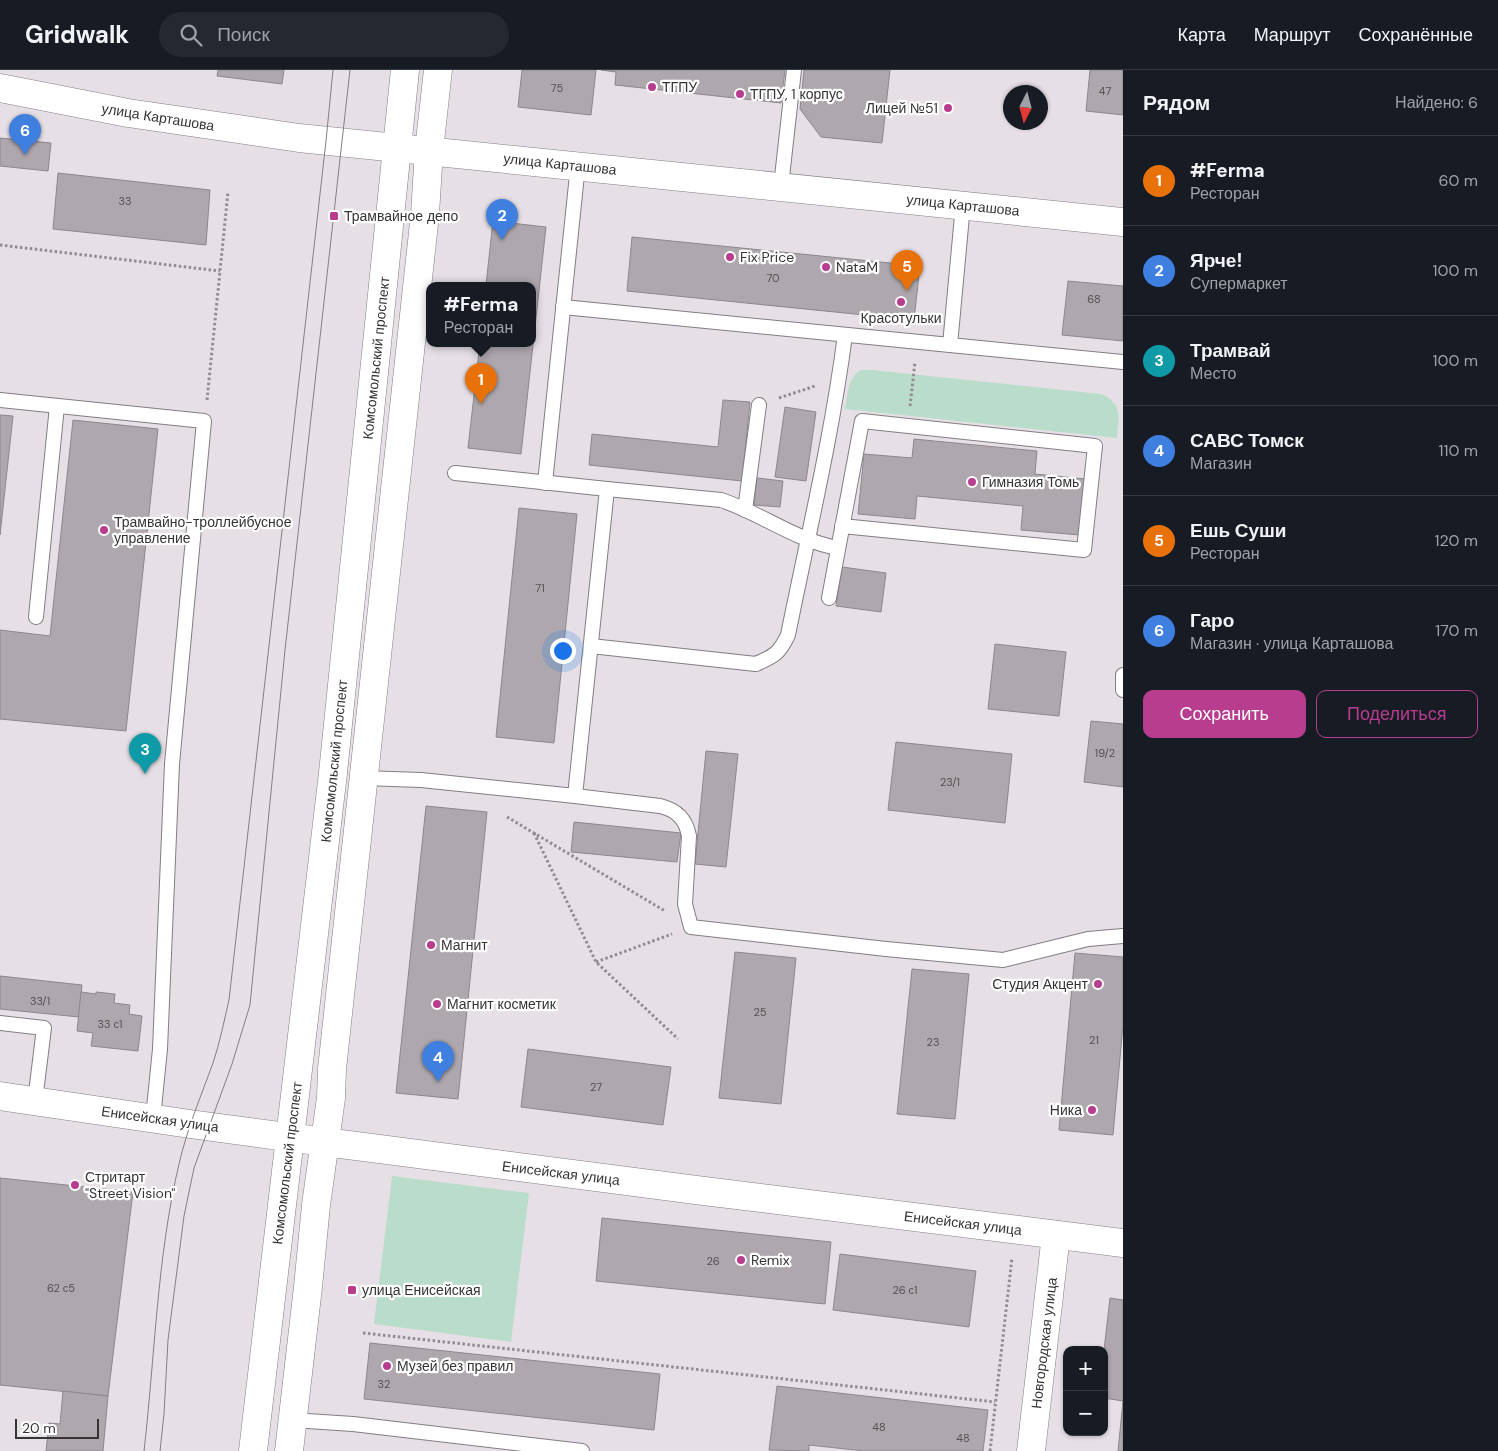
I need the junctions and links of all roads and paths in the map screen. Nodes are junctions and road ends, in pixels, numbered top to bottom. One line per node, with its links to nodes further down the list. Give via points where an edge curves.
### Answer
1 (405, 70): 5 (main road, Комсомольский проспект)
2 (438, 70): 6 (main road)
3 (794, 70): 8 (lane)
4 (0, 88): 5 (main road, улица Карташова, via 128,113 299,138)
5 (398, 148): 6 (main road, улица Карташова); 49 (main road, Комсомольский проспект, via 333,773)
6 (429, 150): 7 (main road, улица Карташова); 37 (main road, via 425,214)
7 (578, 165): 8 (main road, улица Карташова); 14 (lane)
8 (781, 186): 10 (main road, улица Карташова)
9 (228, 192): 13 (path)
10 (964, 205): 11 (main road, улица Карташова); 16 (lane)
11 (1123, 222)
12 (0, 246): 13 (path)
13 (220, 271): 23 (path)
14 (563, 307): 15 (lane); 26 (lane)
15 (845, 335): 16 (lane); 19 (lane)
16 (950, 345): 17 (lane)
17 (1123, 362)
18 (914, 374): 24 (path)
19 (840, 378): 21 (path); 30 (lane)
20 (0, 400): 22 (lane)
21 (759, 405): 28 (lane)
22 (57, 406): 23 (lane); 33 (lane)
23 (204, 421): 48 (lane, via 172,764 160,1040)
24 (908, 426): 29 (lane, via 862,421); 29 (lane, via 1095,446 1084,550)
25 (455, 473): 26 (lane)
26 (545, 483): 27 (lane)
27 (607, 489): 28 (lane, via 721,500); 34 (lane)
28 (745, 510): 30 (lane)
29 (842, 526): 31 (lane)
30 (807, 539): 31 (lane); 34 (lane, via 788,635 782,648 772,657 756,664)
31 (838, 548): 32 (lane)
32 (829, 598)
33 (36, 617)
34 (591, 646): 38 (lane)
35 (1123, 675): 36 (lane)
36 (1123, 690)
37 (363, 778): 38 (lane, via 421,780); 50 (main road)
38 (575, 796): 41 (lane, via 660,806 677,812 689,836 685,904)
39 (507, 817): 40 (path)
40 (534, 833): 41 (path); 43 (path)
41 (691, 927): 42 (lane, via 1003,960 1088,939); 43 (path)
42 (1123, 936)
43 (596, 962): 45 (path)
44 (0, 1023): 47 (lane, via 44,1028)
45 (678, 1039)
46 (0, 1096): 47 (main road, Енисейская улица)
47 (35, 1101): 48 (main road, Енисейская улица)
48 (153, 1118): 49 (main road, Енисейская улица)
49 (290, 1136): 50 (main road, Енисейская улица); 57 (main road, Комсомольский проспект)
50 (325, 1142): 51 (main road, Енисейская улица); 56 (main road)
51 (1056, 1235): 52 (main road, Енисейская улица); 61 (main road, Новгородская улица)
52 (1123, 1243)
53 (1012, 1257): 55 (path)
54 (363, 1333): 55 (path)
55 (995, 1402): 60 (path)
56 (292, 1420): 58 (main road); 59 (lane, via 353,1424)
57 (253, 1451)
58 (289, 1451)
59 (582, 1451)
60 (990, 1451)
61 (1031, 1451)

